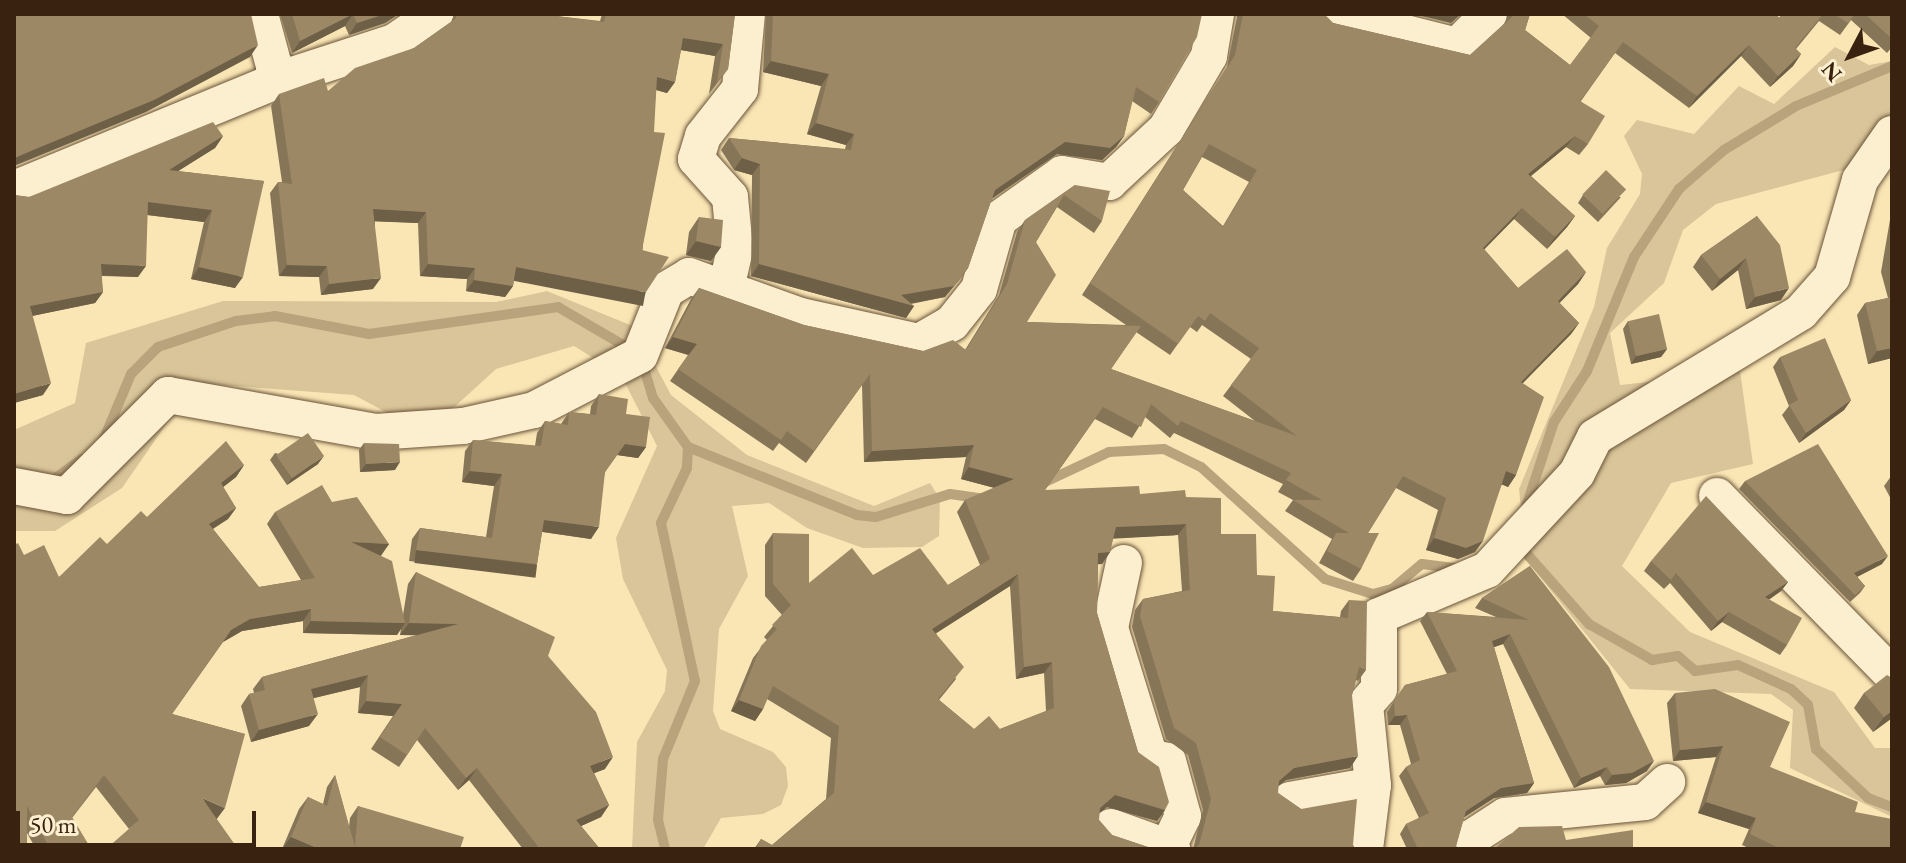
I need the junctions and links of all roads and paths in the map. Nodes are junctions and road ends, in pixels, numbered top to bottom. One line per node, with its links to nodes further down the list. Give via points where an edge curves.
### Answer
1 (260, 14): 7 (street, via 274,66)
2 (435, 14): 7 (street, via 394,42)
3 (747, 14): 10 (street, via 740,89 703,136 696,159 730,197 735,249)
4 (1216, 14): 10 (street, via 1209,56 1166,129 1109,182 1062,174 999,219 979,289 941,330 919,342 801,316)
5 (1330, 14): 6 (street, via 1457,46)
6 (1489, 14)
7 (286, 77): 9 (street)
8 (1892, 134): 16 (street, via 1860,180 1832,277 1801,312 1595,437 1577,473 1487,570 1379,616 1379,689 1365,705)
9 (14, 189)
10 (726, 289): 11 (street, via 689,276 666,290 640,355 534,410 463,426 376,432 168,395 67,496)
11 (14, 486)
12 (1717, 496): 14 (street)
13 (1124, 563): 19 (street, via 1110,628 1150,757 1168,761 1183,816)
14 (1892, 675)
15 (1667, 782): 21 (street, via 1645,802 1505,816 1471,838)
16 (1373, 785): 17 (street); 20 (street)
17 (1290, 800)
18 (1111, 827): 19 (street)
19 (1171, 846)
20 (1365, 849)
21 (1469, 849)

